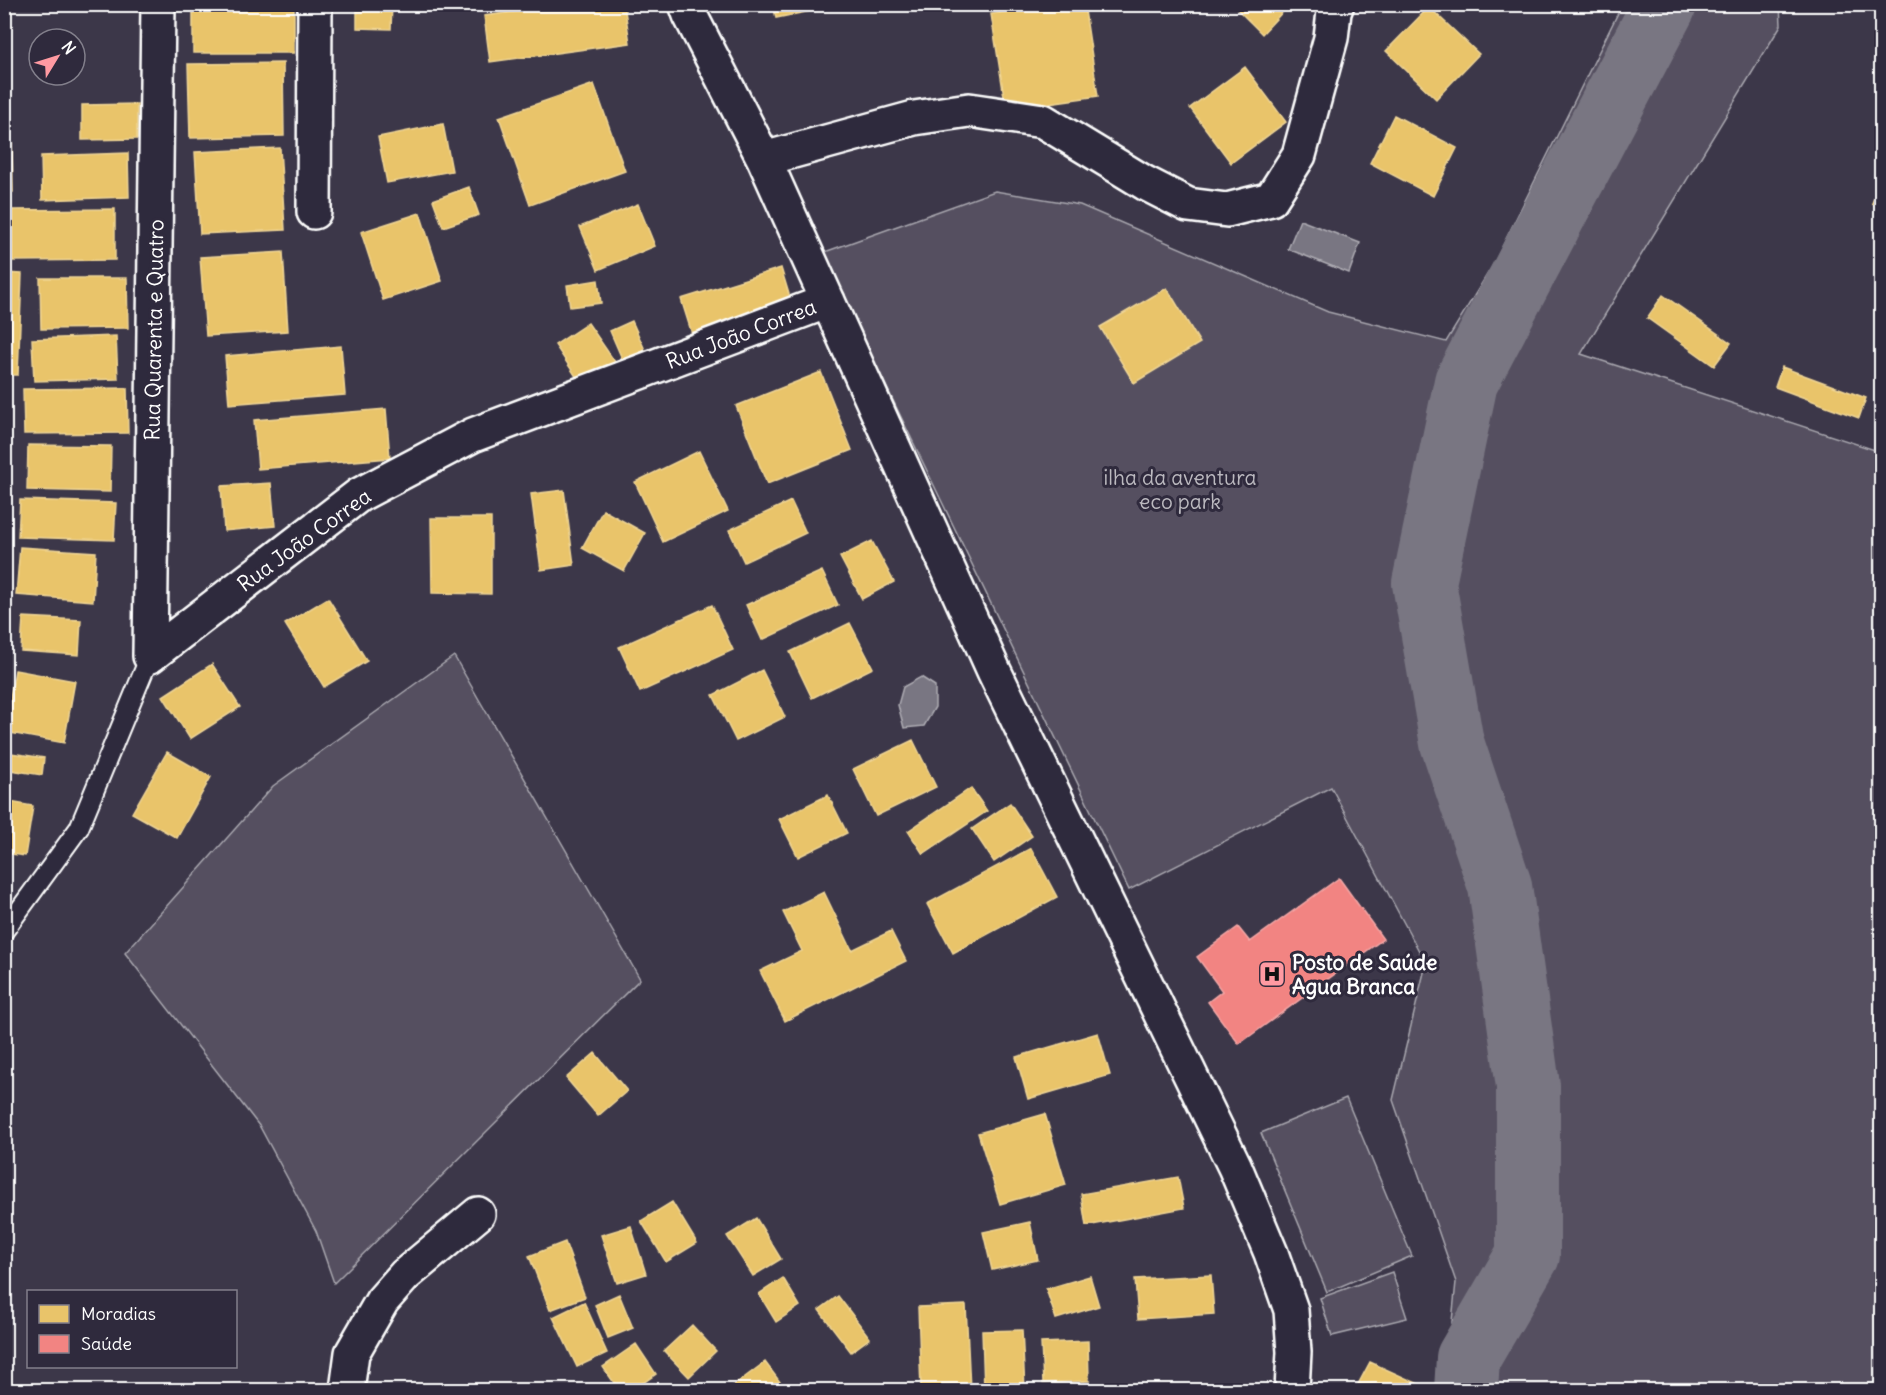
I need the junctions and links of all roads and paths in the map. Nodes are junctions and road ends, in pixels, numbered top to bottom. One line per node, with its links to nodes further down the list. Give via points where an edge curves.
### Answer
1 (159, 4): 8 (street, Rua Quarenta e Quatro)
2 (315, 4): 6 (street)
3 (686, 4): 5 (street)
4 (1337, 4): 5 (street, via 1299,155 1271,199 1227,210 1188,205 1043,121 969,110 914,118)
5 (764, 159): 7 (street)
6 (314, 212)
7 (828, 301): 8 (street, Rua João Correa, via 473,435 359,495); 12 (street, via 994,671 1235,1167 1291,1310)
8 (150, 656): 9 (lane, Rua João Correa, via 79,828)
9 (4, 931)
10 (478, 1214): 11 (street, via 405,1275 382,1301 352,1353)
11 (346, 1390)
12 (1292, 1390)

